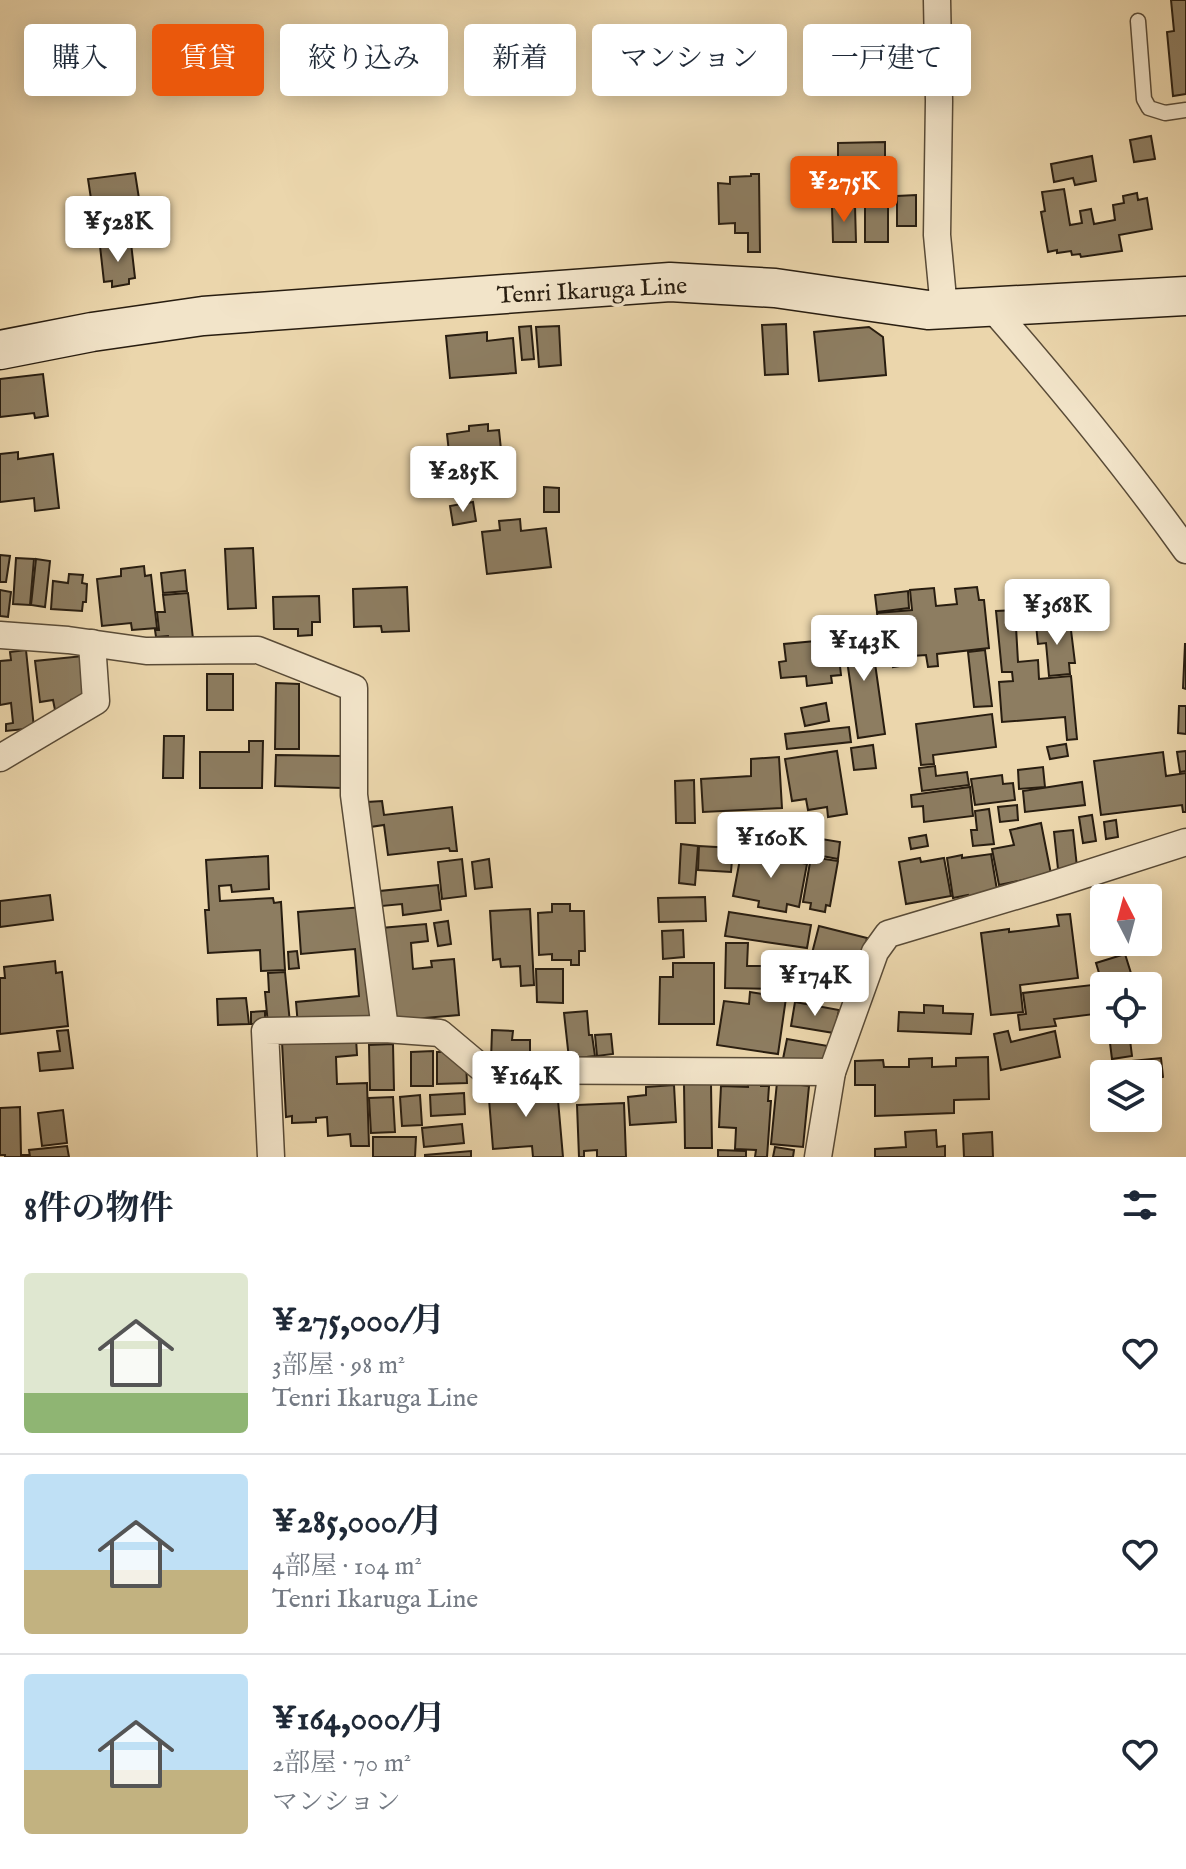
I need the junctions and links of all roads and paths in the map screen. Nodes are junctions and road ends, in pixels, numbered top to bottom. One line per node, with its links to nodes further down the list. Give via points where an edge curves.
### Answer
1 (937, 0): 6 (street, via 937,235)
2 (1138, 21): 3 (lane, via 1144,99 1149,108 1165,113)
3 (1186, 110)
4 (1186, 296): 5 (main road, Tenri Ikaruga Line)
5 (992, 308): 6 (main road, Tenri Ikaruga Line); 8 (street)
6 (944, 309): 7 (main road, Tenri Ikaruga Line, via 775,288 670,282 203,316)
7 (0, 350)
8 (1186, 550)
9 (0, 635): 10 (street)
10 (92, 643): 11 (street, via 96,701); 13 (street, via 146,651 258,650 354,688 354,795)
11 (0, 758)
12 (1186, 842): 14 (street, via 888,934 875,952)
13 (385, 1029): 14 (street, via 440,1033 484,1070); 15 (street, via 265,1031)
14 (832, 1072): 16 (street)
15 (271, 1157)
16 (818, 1157)

